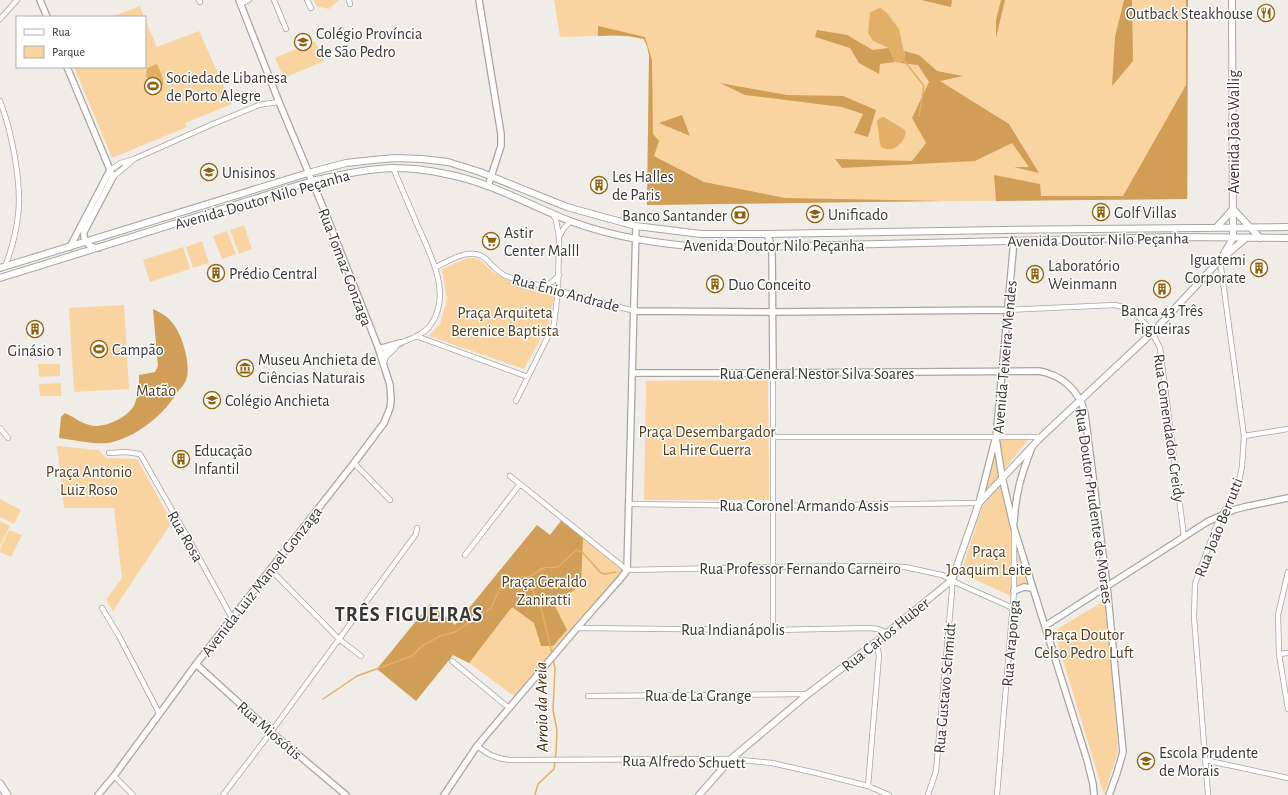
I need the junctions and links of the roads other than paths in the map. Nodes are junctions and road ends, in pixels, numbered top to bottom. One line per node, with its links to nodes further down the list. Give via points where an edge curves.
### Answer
1 (17, 0): 11 (street)
2 (40, 0): 10 (street)
3 (249, 0): 8 (street)
4 (274, 0): 12 (street)
5 (307, 0): 9 (street)
6 (480, 0): 20 (street, via 502,146)
7 (1232, 0): 25 (main road, Avenida João Wallig)
8 (239, 2): 15 (street, Rua Tomaz Gonzaga)
9 (311, 8)
10 (47, 16)
11 (0, 19)
12 (286, 29)
13 (67, 68): 18 (street)
14 (0, 101): 50 (street, via 12,146 18,183 18,216 12,249)
15 (279, 102): 16 (street, via 252,108); 19 (street, Rua Tomaz Gonzaga)
16 (134, 159): 18 (street); 21 (street)
17 (393, 168): 22 (main road, Avenida Doutor Nilo Peçanha); 23 (main road, Avenida Doutor Nilo Peçanha, via 447,174); 51 (street)
18 (110, 170): 21 (street); 24 (street)
19 (308, 173): 20 (main road, Avenida Doutor Nilo Peçanha, via 346,163 396,158 448,162); 22 (street, Rua Tomaz Gonzaga); 44 (main road, Avenida Doutor Nilo Peçanha)
20 (491, 176): 23 (street); 29 (main road, Avenida Doutor Nilo Peçanha, via 567,207)
21 (113, 177): 27 (street)
22 (312, 181): 47 (main road, Avenida Doutor Nilo Peçanha); 62 (street, Rua Tomaz Gonzaga)
23 (488, 186): 26 (main road, Avenida Doutor Nilo Peçanha)
24 (90, 206): 27 (street); 45 (street)
25 (1233, 209): 30 (main road); 31 (main road, Avenida João Wallig); 32 (main road)
26 (552, 213): 28 (main road, Avenida Doutor Nilo Peçanha); 36 (street)
27 (92, 216): 44 (street, via 84,232)
28 (571, 221): 36 (street); 42 (main road, Avenida Doutor Nilo Peçanha)
29 (636, 226): 35 (main road, Avenida Doutor Nilo Peçanha, via 701,234); 42 (street)
30 (1217, 227): 31 (main road, Avenida Doutor Nilo Peçanha); 34 (main road, Avenida Doutor Nilo Peçanha)
31 (1233, 227): 32 (main road, Avenida Doutor Nilo Peçanha); 38 (main road, Avenida João Wallig)
32 (1249, 227): 33 (main road, Avenida Doutor Nilo Peçanha); 40 (main road)
33 (1288, 227)
34 (1029, 230): 35 (main road, Avenida Doutor Nilo Peçanha); 43 (main road)
35 (768, 234): 46 (street)
36 (559, 237): 52 (street)
37 (1224, 238): 38 (main road, Avenida Doutor Nilo Peçanha); 43 (main road, Avenida Doutor Nilo Peçanha); 48 (main road)
38 (1233, 238): 39 (main road, Avenida Doutor Nilo Peçanha); 48 (main road)
39 (1246, 238): 40 (main road, Avenida Doutor Nilo Peçanha); 49 (main road)
40 (1260, 238): 41 (main road, Avenida Doutor Nilo Peçanha)
41 (1288, 238)
42 (636, 239): 46 (main road, Avenida Doutor Nilo Peçanha, via 709,248); 57 (street)
43 (1014, 240): 46 (main road, Avenida Doutor Nilo Peçanha); 56 (street, Avenida Teixeira Mendes)
44 (86, 242): 45 (main road, Avenida Doutor Nilo Peçanha); 47 (street)
45 (70, 247): 50 (main road, Avenida Doutor Nilo Peçanha)
46 (772, 247): 58 (street)
47 (98, 248): 53 (main road, Avenida Doutor Nilo Peçanha)
48 (1224, 252): 49 (main road)
49 (1220, 260): 59 (main road); 73 (street, Rua João Berrutti)
50 (2, 267)
51 (436, 267): 54 (street, Rua Ênio Andrade, via 464,254 475,254 484,257 502,275); 60 (street, via 440,293 436,315 429,328)
52 (559, 275): 54 (street, via 552,282); 55 (street)
53 (0, 278)
54 (542, 286): 55 (street, Rua Ênio Andrade)
55 (558, 290): 57 (street, Rua Ênio Andrade); 68 (street, via 554,324)
56 (1007, 310): 58 (street); 59 (street, Rua Comendador Creidy, via 1123,306 1134,312); 65 (street, Avenida Teixeira Mendes)
57 (634, 311): 58 (street); 66 (street)
58 (773, 312): 67 (street)
59 (1152, 333): 69 (main road); 92 (street, Rua Comendador Creidy, via 1160,348)
60 (416, 336): 61 (street); 68 (street)
61 (400, 343): 62 (street); 63 (street, via 385,351); 64 (street)
62 (378, 347): 63 (street, Rua Tomaz Gonzaga)
63 (381, 357): 64 (street, Avenida Luiz Manoel Gonzaga)
64 (383, 365): 80 (street, Avenida Luiz Manoel Gonzaga, via 390,385 390,408 384,423)
65 (1002, 372): 67 (street, Rua General Nestor Silva Soares); 69 (street, Rua Doutor Prudente de Moraes, via 1050,373 1065,383); 77 (street, Avenida Teixeira Mendes)
66 (633, 373): 67 (street, Rua General Nestor Silva Soares); 87 (street)
67 (773, 373): 74 (street)
68 (528, 377): 70 (street)
69 (1080, 399): 75 (main road); 99 (street, Rua Doutor Prudente de Moraes, via 1085,414)
70 (516, 401)
71 (0, 428): 76 (street)
72 (1288, 429): 73 (street)
73 (1244, 436): 89 (street, Rua João Berrutti, via 1239,481)
74 (773, 437): 77 (street); 88 (street)
75 (1041, 437): 77 (street); 78 (main road)
76 (8, 438)
77 (996, 438): 82 (street, Avenida Teixeira Mendes); 86 (street)
78 (1033, 445): 82 (main road); 91 (street, Rua Araponga, via 1019,482)
79 (109, 453): 104 (street, Rua Rosa, via 140,454)
80 (354, 463): 85 (street); 95 (street, Avenida Luiz Manoel Gonzaga)
81 (510, 476): 83 (street)
82 (1002, 477): 86 (main road); 91 (street, Avenida Teixeira Mendes)
83 (520, 484): 93 (street); 96 (street)
84 (1288, 498): 89 (street, via 1244,507)
85 (390, 500)
86 (979, 503): 88 (street, Rua Coronel Armando Assis); 98 (main road)
87 (629, 504): 88 (street, Rua Coronel Armando Assis); 96 (street)
88 (773, 506): 94 (street)
89 (1221, 515): 92 (street); 124 (street, Rua João Berrutti, via 1195,584 1194,617)
90 (417, 528): 109 (street, via 416,534)
91 (1014, 528): 100 (street, Avenida Teixeira Mendes); 101 (street, Rua Araponga)
92 (1184, 537): 99 (street)
93 (465, 555)
94 (773, 567): 96 (street, Rua Professor Fernando Carneiro); 98 (street, Rua Professor Fernando Carneiro, via 905,567 942,575); 107 (street)
95 (270, 569): 104 (street, Avenida Luiz Manoel Gonzaga); 109 (street)
96 (627, 570): 106 (street)
97 (1288, 572): 112 (street, via 1278,615)
98 (952, 580): 103 (street, Rua Professor Fernando Carneiro); 108 (main road, Rua Carlos Huber); 137 (street, Rua Gustavo Schmidt, via 936,771)
99 (1107, 586): 105 (street); 140 (street, Rua Doutor Prudente de Moraes, via 1123,752)
100 (1033, 588): 101 (street, via 1024,587); 105 (street, Avenida Teixeira Mendes)
101 (1014, 591): 103 (street, Rua Araponga)
102 (102, 608): 120 (street)
103 (1013, 608): 138 (street, Rua Araponga)
104 (232, 618): 115 (street, Avenida Luiz Manoel Gonzaga)
105 (1045, 626): 139 (street, Avenida Teixeira Mendes)
106 (577, 628): 107 (street, Rua Indianápolis); 118 (street)
107 (773, 630): 108 (street, Rua Indianápolis, via 869,628)
108 (887, 633): 110 (main road, Rua Carlos Huber)
109 (339, 639): 113 (street); 121 (street)
110 (876, 642): 116 (main road, Rua Carlos Huber); 128 (street, via 879,655)
111 (1288, 653): 112 (street)
112 (1280, 654): 119 (street)
113 (361, 656)
114 (452, 661): 118 (street)
115 (196, 664): 120 (street, Avenida Luiz Manoel Gonzaga); 121 (street, Rua Miosótis)
116 (808, 694): 117 (street, Rua de La Grange); 123 (main road, Rua Carlos Huber)
117 (588, 696)
118 (509, 708): 122 (street)
119 (1288, 708)
120 (159, 713): 125 (street, Avenida Luiz Manoel Gonzaga)
121 (271, 732): 132 (street); 133 (street, Rua Miosótis)
122 (477, 746): 123 (street, Rua Alfredo Schuett, via 497,758 510,760); 134 (street)
123 (731, 759): 128 (street, Rua Alfredo Schuett, via 772,763); 135 (main road, Rua Carlos Huber)
124 (1205, 760): 126 (street); 141 (street, Rua João Berrutti)
125 (114, 776): 130 (street, Avenida Luiz Manoel Gonzaga); 131 (street)
126 (1288, 778)
127 (0, 784): 129 (main road)
128 (868, 786): 136 (street, Rua Alfredo Schuett)
129 (7, 795)
130 (98, 795)
131 (133, 795)
132 (223, 795)
133 (346, 795)
134 (445, 795)
135 (699, 795)
136 (889, 795)
137 (928, 795)
138 (997, 795)
139 (1095, 795)
140 (1109, 795)
141 (1208, 795)

